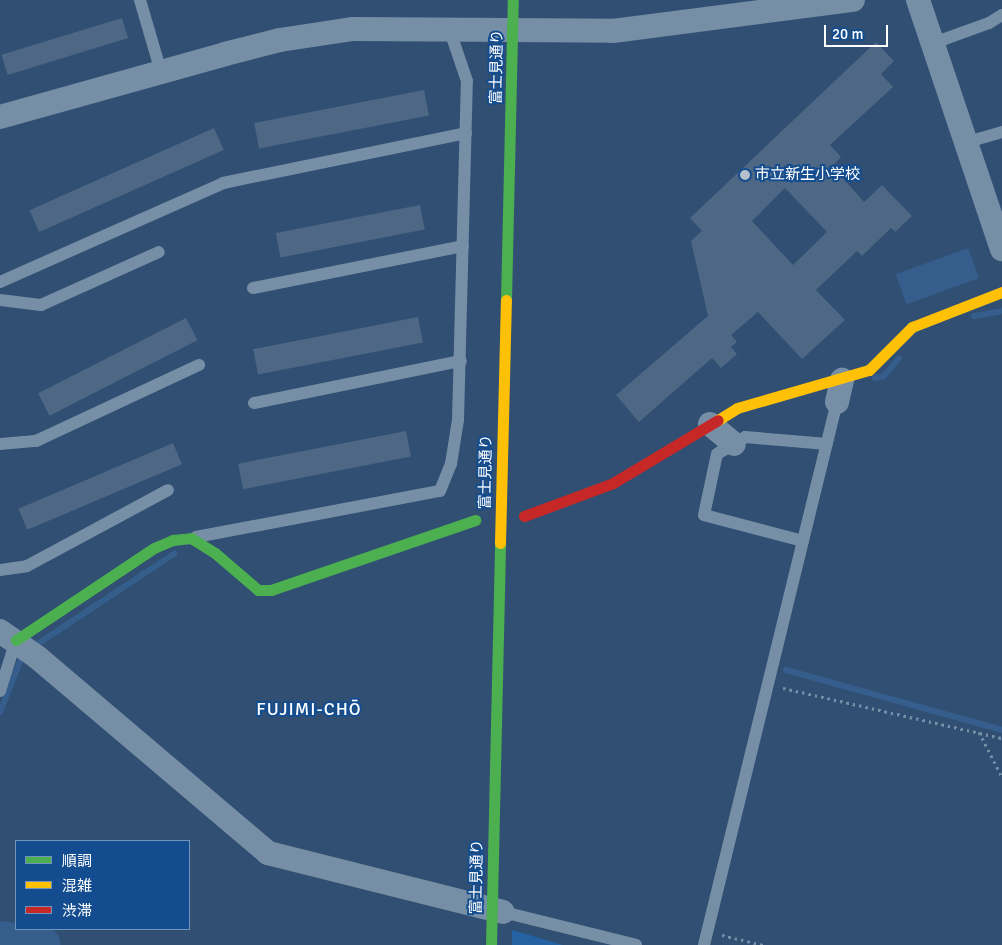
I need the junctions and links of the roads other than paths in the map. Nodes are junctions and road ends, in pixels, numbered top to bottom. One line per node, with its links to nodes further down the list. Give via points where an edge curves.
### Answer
1 (140, 0): 10 (lane)
2 (513, 0): 8 (street, 富士見通り)
3 (853, 0): 5 (street)
4 (918, 0): 9 (street)
5 (750, 7): 8 (street, via 613,31)
6 (1002, 15): 9 (lane)
7 (449, 28): 8 (street); 10 (street, via 354,29 280,40); 13 (lane, via 467,81)
8 (512, 29): 39 (street, 富士見通り)
9 (931, 44): 14 (street)
10 (161, 72): 11 (street)
11 (0, 117)
12 (1002, 132): 14 (lane)
13 (466, 133): 15 (lane); 18 (lane, via 223,183)
14 (964, 143): 16 (street)
15 (463, 246): 19 (lane); 22 (lane)
16 (1002, 249)
17 (159, 252): 21 (lane, via 41,304)
18 (0, 282)
19 (253, 288)
20 (1002, 292): 24 (street, via 912,328 869,370)
21 (0, 300)
22 (461, 361): 25 (lane); 33 (lane, via 458,420 451,464 440,491)
23 (199, 365): 27 (lane, via 36,442)
24 (840, 386): 26 (street, via 737,408); 29 (lane)
25 (254, 403)
26 (710, 424): 28 (street); 31 (street, via 613,482)
27 (0, 444)
28 (734, 444): 29 (lane, via 745,437); 34 (lane, via 717,454 704,515)
29 (827, 444): 34 (lane)
30 (168, 490): 35 (lane, via 27,566)
31 (524, 516)
32 (475, 520): 33 (street, via 271,590 258,590 215,553)
33 (191, 538): 36 (street, via 173,540 154,548)
34 (803, 541): 41 (lane)
35 (0, 570)
36 (20, 644): 37 (lane); 38 (street, via 268,853)
37 (0, 691)
38 (503, 912): 40 (lane)
39 (491, 945)
40 (636, 945)
41 (704, 945)

